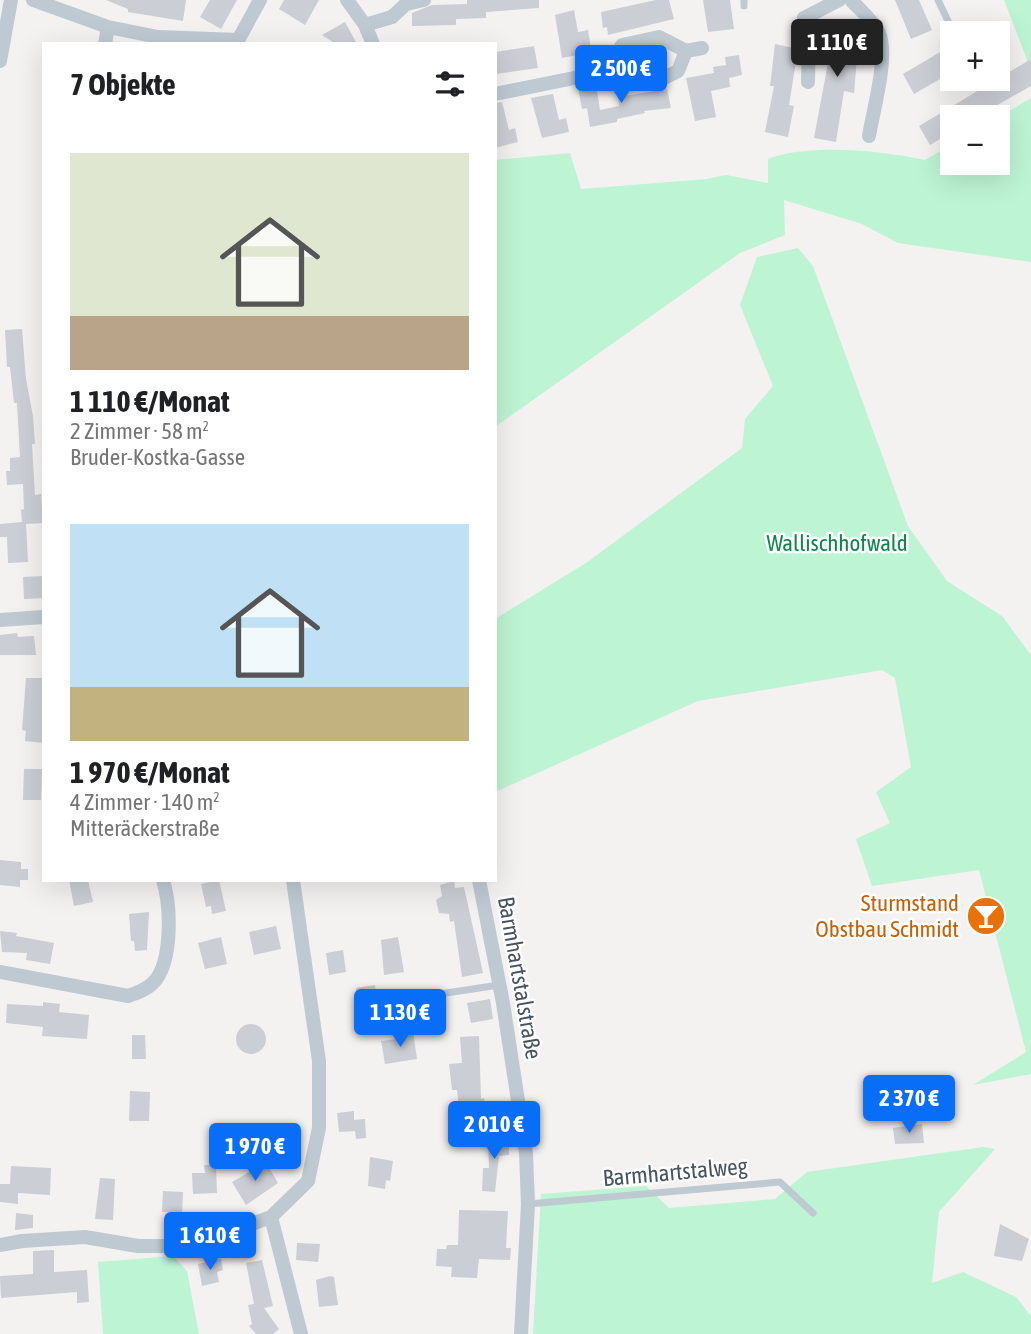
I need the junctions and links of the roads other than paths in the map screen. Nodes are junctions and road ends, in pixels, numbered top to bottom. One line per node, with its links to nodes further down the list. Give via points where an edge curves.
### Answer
1 (11, 0): 17 (street)
2 (33, 0): 11 (street)
3 (260, 0): 13 (street)
4 (347, 0): 10 (street)
5 (424, 0): 10 (street)
6 (839, 0): 19 (street, via 804,18 810,38)
7 (851, 0): 21 (street, via 872,22 883,48)
8 (938, 0): 9 (lane)
9 (948, 21)
10 (365, 25): 14 (street)
11 (108, 27): 12 (street); 13 (street, via 158,37)
12 (105, 42)
13 (237, 42)
14 (372, 42)
15 (702, 48): 16 (street)
16 (686, 51): 18 (street, via 678,71 662,79 634,84); 18 (street, via 659,37 622,45)
17 (0, 61)
18 (609, 71): 20 (street)
19 (808, 82)
20 (497, 94)
21 (869, 136)
22 (42, 617): 23 (street)
23 (0, 620)
24 (164, 882): 27 (street, via 165,960 155,982 140,992 128,996)
25 (293, 882): 32 (street, via 319,1061 319,1128 308,1181)
26 (479, 882): 28 (street, Barmhartstalstraße)
27 (0, 972)
28 (499, 985): 29 (lane); 30 (street, Barmhartstalstraße, via 526,1153)
29 (400, 1000)
30 (528, 1204): 31 (lane, Barmhartstalweg, via 780,1182); 35 (street, Barmhartstalstraße)
31 (813, 1213)
32 (271, 1217): 33 (street, via 191,1246 138,1246 85,1237); 34 (street)
33 (0, 1245)
34 (300, 1334)
35 (521, 1334)

